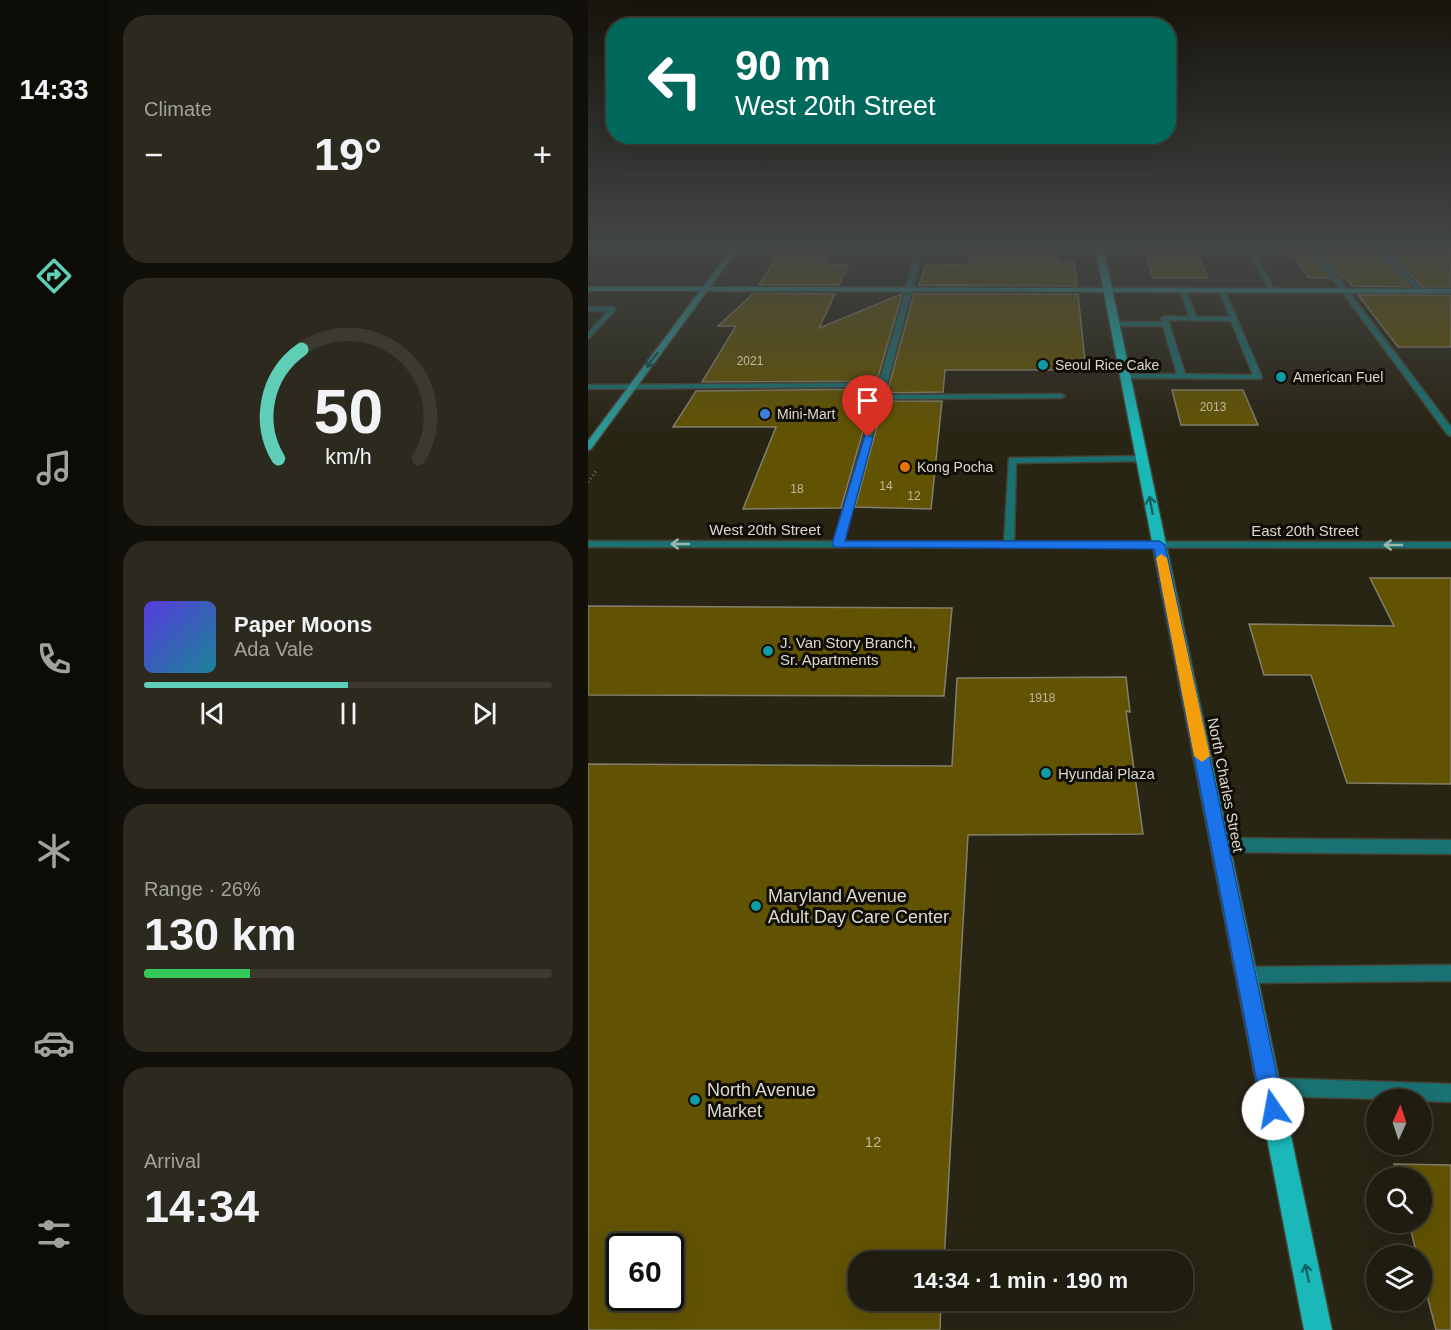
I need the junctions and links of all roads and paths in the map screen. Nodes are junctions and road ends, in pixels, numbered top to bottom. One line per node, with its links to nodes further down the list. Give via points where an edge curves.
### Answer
1 (691, 308): 17 (street, one-way to 17)
2 (905, 308): 15 (street)
3 (1112, 308): 10 (main road, North Charles Street)
4 (1189, 308): 8 (street)
5 (1229, 308): 9 (street)
6 (1357, 308): 20 (street)
7 (588, 309): 12 (street, via 613,309)
8 (1193, 319): 9 (street); 11 (street, via 1164,318)
9 (1234, 319): 14 (street, via 1258,377)
10 (1115, 324): 11 (street); 13 (main road, North Charles Street)
11 (1166, 324): 14 (street)
12 (588, 337)
13 (1125, 376): 14 (street); 22 (main road, North Charles Street)
14 (1182, 377)
15 (883, 385): 17 (street); 19 (street)
16 (588, 387): 17 (street)
17 (630, 388): 21 (street)
18 (1061, 396): 19 (street)
19 (880, 397): 24 (street)
20 (1451, 433)
21 (588, 447)
22 (1142, 459): 25 (street, via 1012,460); 26 (main road, North Charles Street, one-way to 22)
23 (588, 544): 24 (street, West 20th Street, one-way to 23)
24 (838, 544): 25 (street, West 20th Street)
25 (1010, 544): 26 (street, West 20th Street)
26 (1159, 545): 27 (street, East 20th Street, one-way to 26); 28 (main road, North Charles Street)
27 (1451, 545)
28 (1220, 845): 29 (street); 31 (main road, North Charles Street)
29 (1451, 847)
30 (1451, 973): 31 (street)
31 (1245, 975): 32 (main road, North Charles Street)
32 (1268, 1087): 33 (street); 34 (main road, North Charles Street, one-way to 32)
33 (1451, 1093)
34 (1318, 1330)

